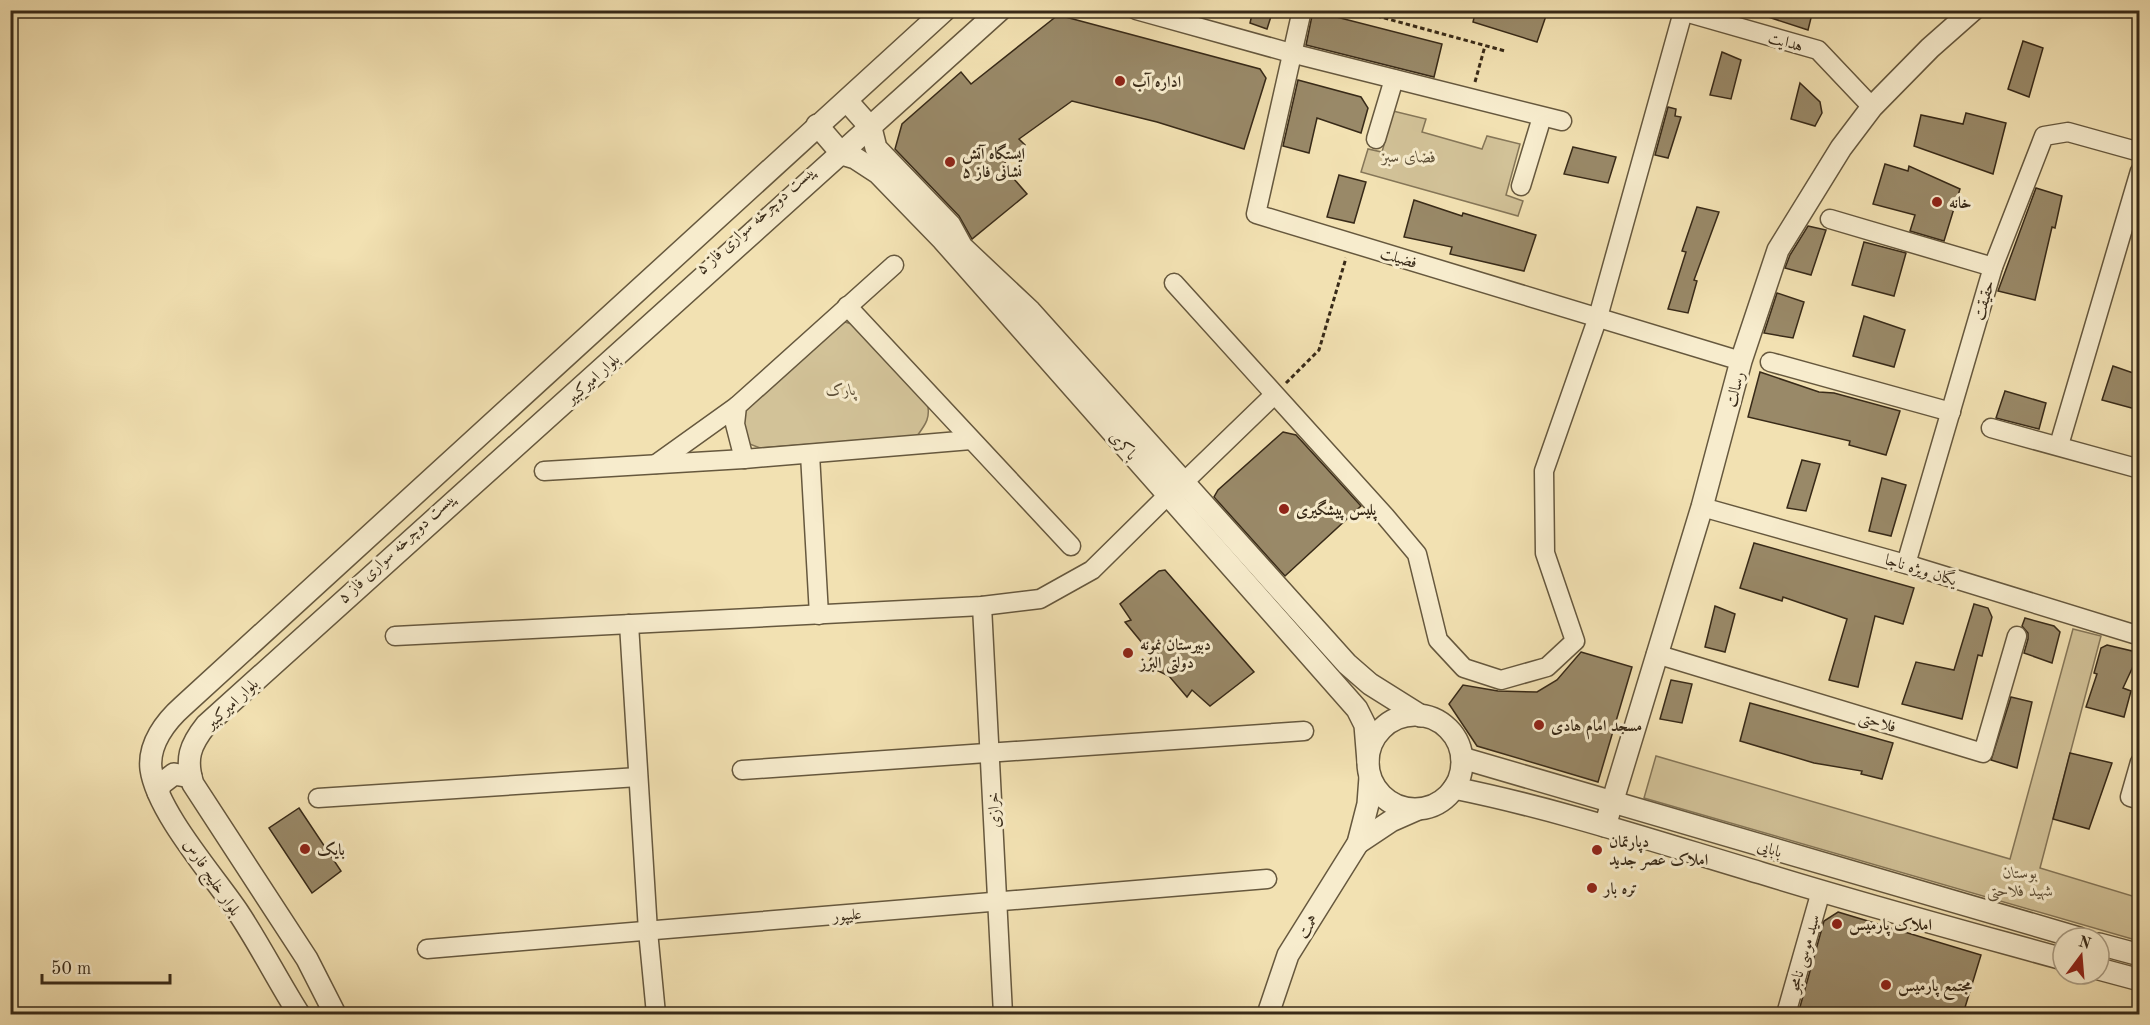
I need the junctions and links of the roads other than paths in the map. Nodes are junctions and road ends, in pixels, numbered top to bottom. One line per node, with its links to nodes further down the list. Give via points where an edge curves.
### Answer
1 (945, 10): 9 (street, بلوار امیرکبیر)
2 (1000, 10): 14 (street, بلوار امیرکبیر)
3 (1136, 10): 7 (street)
4 (1302, 10): 7 (street, فضیلت)
5 (1973, 10): 10 (street, رسالت)
6 (1680, 11): 10 (street, هدایت, via 1818,50); 25 (street)
7 (1291, 53): 8 (street); 25 (street, فضیلت, via 1256,214)
8 (1394, 79): 11 (street); 15 (street)
9 (847, 101): 13 (street, بلوار امیرکبیر); 14 (street, باکری)
10 (1872, 107): 26 (street, رسالت, via 1841,148 1778,250)
11 (1542, 117): 12 (street); 19 (street)
12 (1562, 122)
13 (817, 125): 17 (street); 50 (street, بلوار امیرکبیر)
14 (870, 128): 17 (street, بلوار امیرکبیر); 39 (street, باکری, via 876,148 950,225 962,247 1030,311)
15 (1376, 139)
16 (2139, 153): 22 (street, حقیقت, via 2068,132 2044,136)
17 (842, 154): 39 (street, باکری, via 878,173); 52 (street, بلوار امیرکبیر)
18 (2139, 171): 33 (street)
19 (1521, 186)
20 (1830, 219): 22 (street)
21 (894, 265): 24 (street)
22 (1993, 267): 30 (street, حقیقت)
23 (1174, 283): 28 (street)
24 (847, 306): 29 (street); 32 (street)
25 (1598, 317): 26 (street, فضیلت); 28 (street, via 1544,471 1545,554 1575,641 1547,667 1501,680 1464,668 1438,639 1417,554)
26 (1741, 361): 40 (street, رسالت)
27 (1770, 362): 30 (street)
28 (1274, 395): 39 (street)
29 (737, 406): 35 (street, via 735,424); 36 (street)
30 (1951, 412): 42 (street, حقیقت)
31 (1991, 428): 33 (street)
32 (971, 440): 34 (street); 41 (street)
33 (2059, 445): 37 (street)
34 (810, 454): 35 (street); 44 (street)
35 (744, 459): 36 (street)
36 (656, 464): 38 (street)
37 (2139, 469)
38 (544, 471)
39 (1175, 489): 43 (street, via 1092,570 1040,599); 51 (street, باکری, via 1347,664 1370,684); 60 (street, باکری, via 1358,710 1365,725)
40 (1702, 507): 42 (street, یگان ویژه ناجا); 49 (street, رسالت)
41 (1071, 546)
42 (1906, 564): 48 (street, یگان ویژه ناجا)
43 (982, 606): 44 (street); 56 (street, خرازی)
44 (819, 615): 45 (street)
45 (629, 624): 46 (street); 62 (street)
46 (395, 636)
47 (2017, 636): 49 (street, فلاحتی, via 1983,753)
48 (2139, 636)
49 (1656, 654): 67 (street, رسالت)
50 (183, 706): 52 (street, via 186,719 198,726); 54 (street, بلوار امیرکبیر)
51 (1421, 716): 57 (street, via 1436,720 1449,730); 60 (street, via 1405,716 1378,733 1370,747)
52 (206, 725): 55 (street, بلوار امیرکبیر)
53 (1304, 731): 56 (street)
54 (158, 734): 64 (street, بلوار خلیج فارس, via 151,766)
55 (189, 750): 61 (street, بلوار خلیج فارس)
56 (990, 753): 59 (street); 73 (street, خرازی)
57 (1462, 758): 63 (street, via 1461,774); 67 (street, بابایی)
58 (2139, 762): 66 (street, via 2130,797)
59 (742, 770)
60 (1369, 770): 68 (street, via 1377,790 1388,801); 70 (street, via 1368,804)
61 (191, 777): 64 (street, via 174,774 161,784); 83 (street, بلوار خلیج فارس, via 307,959)
62 (638, 777): 65 (street); 75 (street)
63 (1454, 788): 68 (street, via 1444,800); 69 (street, بابایی)
64 (158, 792): 82 (street, بلوار خلیج فارس, via 239,914)
65 (318, 798)
66 (2139, 800)
67 (1611, 801): 69 (street, رسالت); 74 (street, بابایی)
68 (1416, 810): 70 (street)
69 (1605, 826): 72 (street, بابایی)
70 (1358, 843): 86 (street, همت, via 1288,955)
71 (1267, 879): 73 (street, علیپور)
72 (1821, 891): 79 (street, بابایی); 87 (street, سید موسی نامجو)
73 (997, 901): 75 (street, علیپور); 85 (street, خرازی)
74 (2051, 930)
75 (648, 931): 77 (street, علیپور); 84 (street)
76 (2111, 947): 78 (street)
77 (427, 949)
78 (2139, 955)
79 (2051, 956)
80 (2111, 972): 81 (street)
81 (2139, 980)
82 (298, 1014)
83 (335, 1014)
84 (656, 1014)
85 (1003, 1014)
86 (1268, 1014)
87 (1786, 1014)

